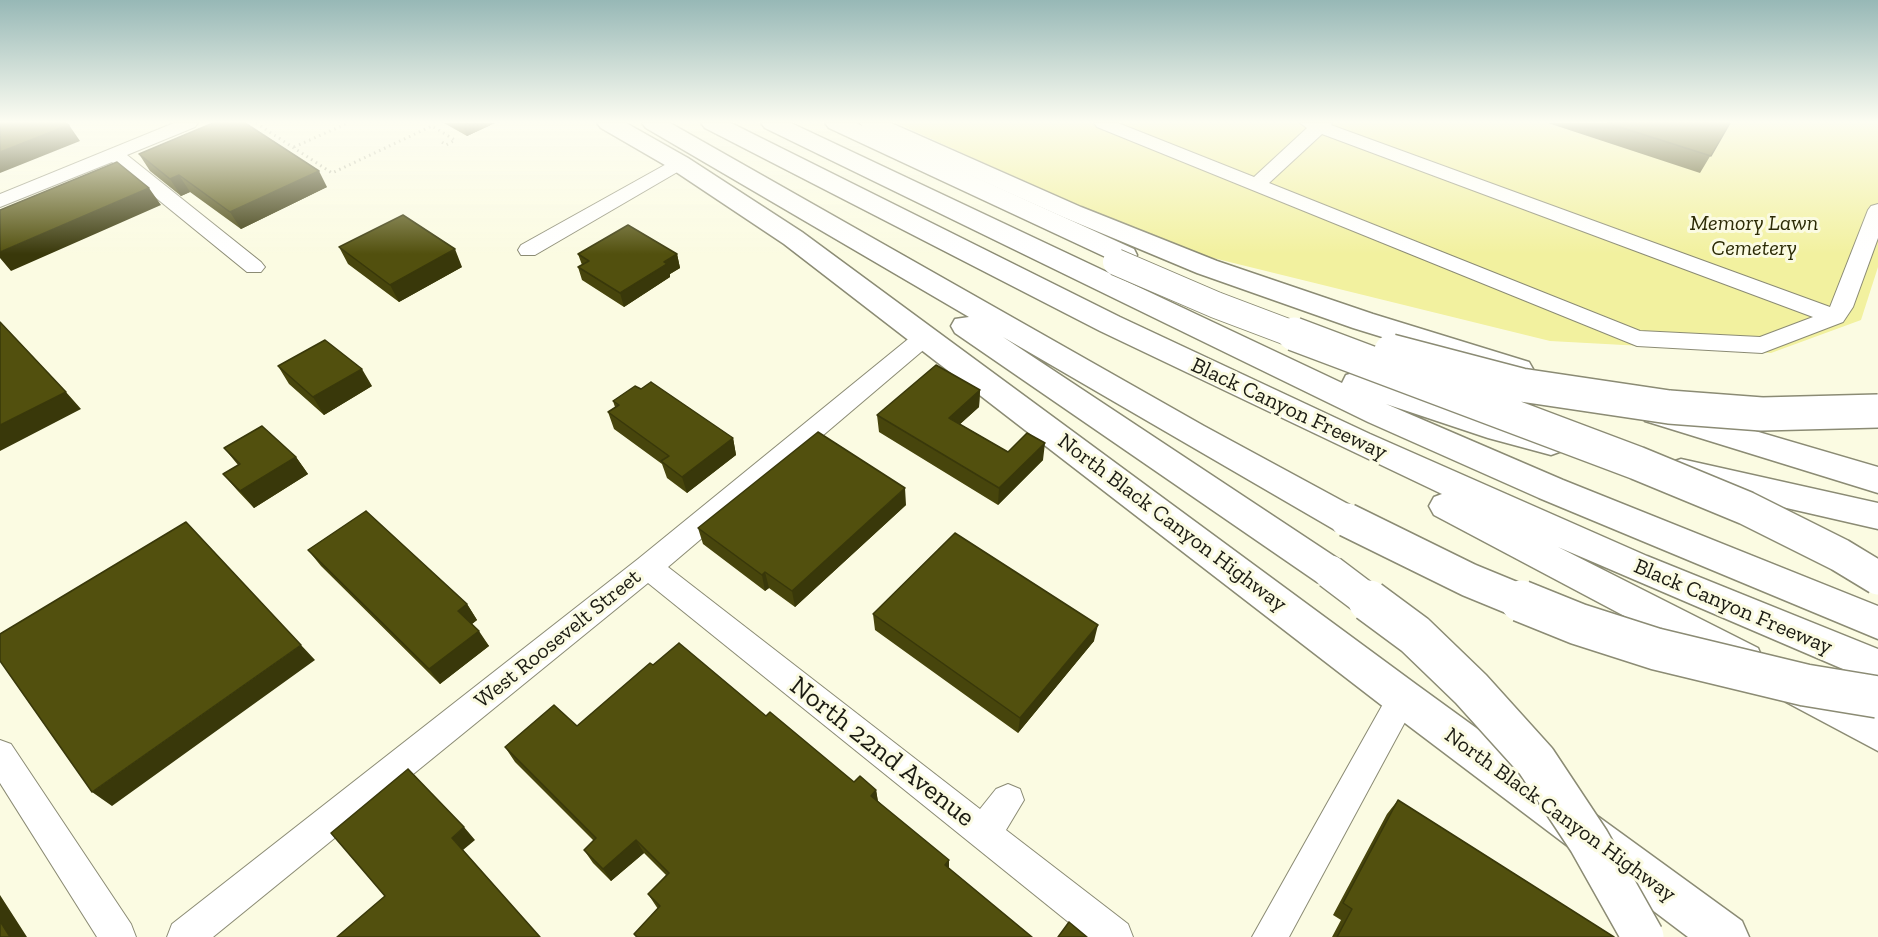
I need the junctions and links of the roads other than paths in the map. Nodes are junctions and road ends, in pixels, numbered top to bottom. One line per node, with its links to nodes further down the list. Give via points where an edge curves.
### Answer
1 (83, 167): 14 (street)
2 (130, 167): 19 (street)
3 (673, 167): 17 (street)
4 (685, 167): 23 (main road, North Black Canyon Highway, via 793,238)
5 (729, 167): 15 (main road)
6 (799, 167): 21 (main road, Black Canyon Freeway)
7 (864, 167): 22 (main road, Black Canyon Freeway)
8 (930, 167): 18 (main road)
9 (970, 167): 25 (main road, via 1207,267 1363,321)
10 (1213, 167): 13 (street)
11 (1265, 167): 13 (street)
12 (1429, 167): 20 (street)
13 (1249, 181): 20 (street, via 1637,338 1762,345)
14 (0, 201)
15 (790, 202): 31 (main road, bridge, via 1347,520 1469,580 1578,624 1656,649 1804,685); 41 (main road, bridge, via 847,246 1330,572 1414,635 1471,688 1536,761 1590,841)
16 (1878, 210): 20 (street)
17 (528, 250)
18 (1120, 259): 24 (main road, bridge, via 1283,317 1425,361 1521,385 1669,407 1762,414); 28 (main road, bridge, via 1215,306 1648,467 1746,508)
19 (254, 267)
20 (1835, 317)
21 (1110, 324): 30 (main road, Black Canyon Freeway, via 1507,510); 33 (main road, via 1247,403)
22 (1209, 333): 26 (main road, via 1499,430); 29 (main road, Black Canyon Freeway, via 1529,480)
23 (926, 336): 27 (street, West Roosevelt Street); 32 (main road, North Black Canyon Highway)
24 (1878, 411)
25 (1878, 480)
26 (1878, 516)
27 (648, 567): 36 (street, North 22nd Avenue); 38 (street, West Roosevelt Street)
28 (1878, 578)
29 (1878, 623)
30 (1878, 667)
31 (1878, 697)
32 (1403, 698): 40 (street); 42 (main road, North Black Canyon Highway)
33 (1878, 732)
34 (0, 755): 37 (street)
35 (1008, 800): 36 (street)
36 (983, 832): 39 (street, North 22nd Avenue)
37 (118, 937)
38 (185, 937)
39 (1115, 937)
40 (1270, 937)
41 (1643, 937)
42 (1726, 937)

